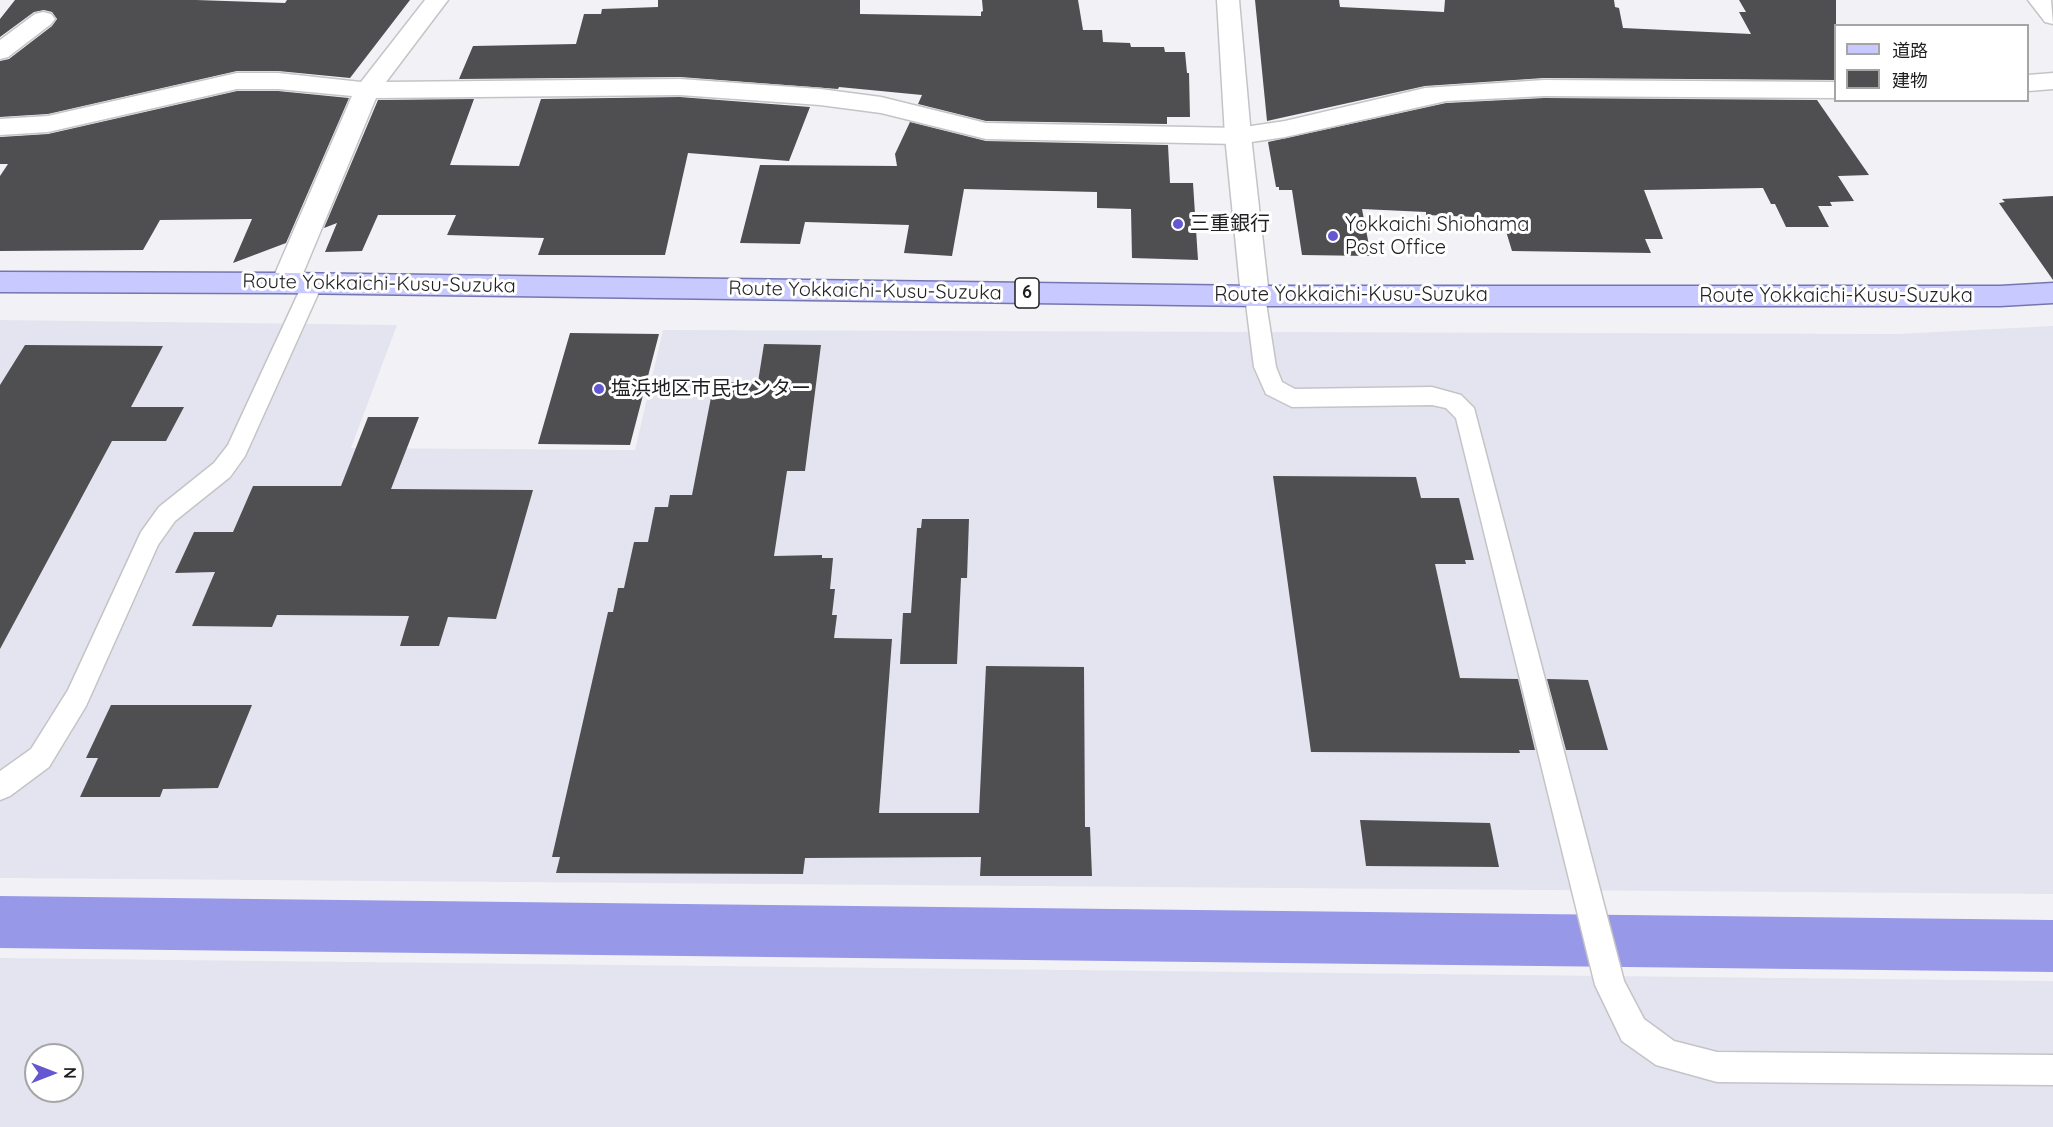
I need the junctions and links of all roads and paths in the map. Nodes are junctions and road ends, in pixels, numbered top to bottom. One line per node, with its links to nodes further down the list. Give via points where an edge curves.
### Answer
1 (437, 0): 9 (street)
2 (1228, 0): 12 (street)
3 (2039, 0): 4 (street)
4 (2053, 16)
5 (44, 19): 6 (street)
6 (0, 52)
7 (2053, 81): 8 (street)
8 (2029, 83)
9 (367, 90): 11 (street, via 237,81 48,124); 12 (street, via 680,87 881,105 986,131); 14 (street)
10 (1834, 90): 12 (street, via 1544,88 1446,93)
11 (0, 127)
12 (1238, 136): 16 (street)
13 (0, 282): 14 (main road, Route Yokkaichi-Kusu-Suzuka / 6)
14 (299, 283): 16 (main road, Route Yokkaichi-Kusu-Suzuka / 6); 17 (lane, via 237,450 222,470 167,514 149,539 77,698 40,758)
15 (2053, 293): 16 (main road, Route Yokkaichi-Kusu-Suzuka / 6)
16 (1255, 296): 18 (lane, via 1265,367 1274,388 1293,398 1432,396 1453,401 1466,414 1610,985 1633,1030 1667,1054 1717,1067)
17 (0, 786)
18 (2053, 1070)

